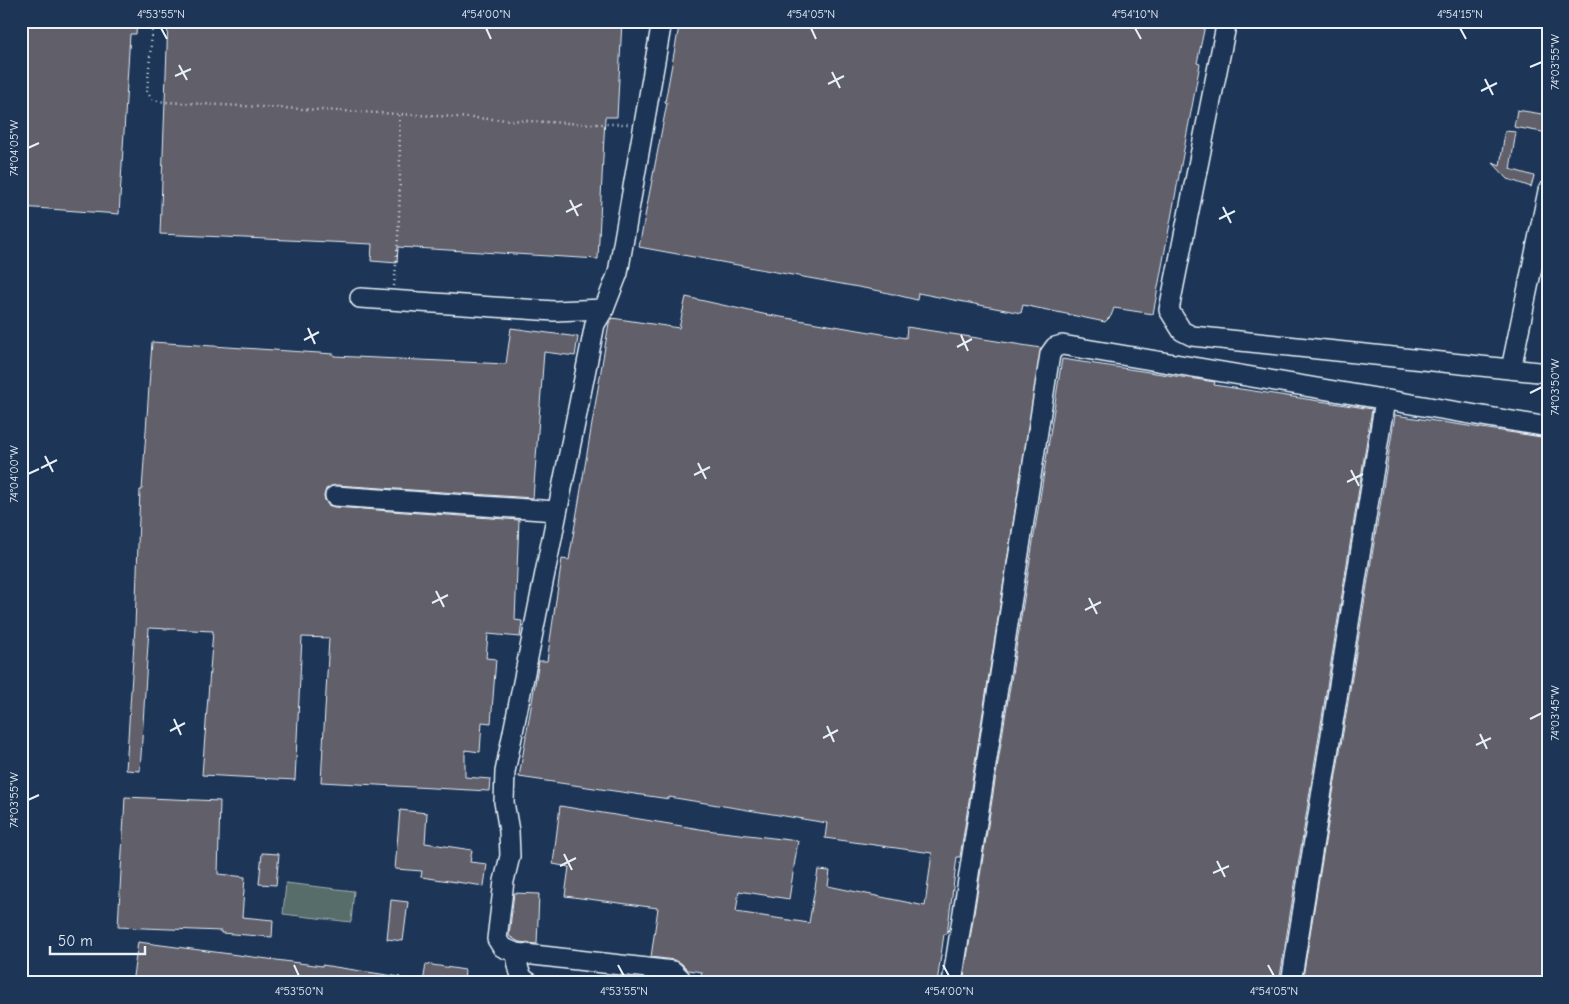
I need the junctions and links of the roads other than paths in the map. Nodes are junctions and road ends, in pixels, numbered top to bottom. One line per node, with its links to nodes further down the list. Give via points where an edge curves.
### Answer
1 (662, 21): 5 (street, via 618,272)
2 (1227, 21): 6 (street, via 1169,310 1182,331 1192,336)
3 (1548, 191): 6 (street)
4 (360, 298): 5 (street, via 554,311)
5 (604, 309): 11 (street, via 595,324)
6 (1511, 369): 7 (street)
7 (1548, 373)
8 (1385, 400): 9 (street); 15 (street, via 1062,345 1055,347 1050,354); 16 (street)
9 (1548, 427)
10 (335, 496): 11 (street)
11 (556, 511): 12 (street, via 505,772 504,802 510,856 497,939 502,947)
12 (516, 953): 13 (street, via 520,974); 14 (street, via 673,971)
13 (530, 983)
14 (682, 983)
15 (952, 983)
16 (1291, 983)

